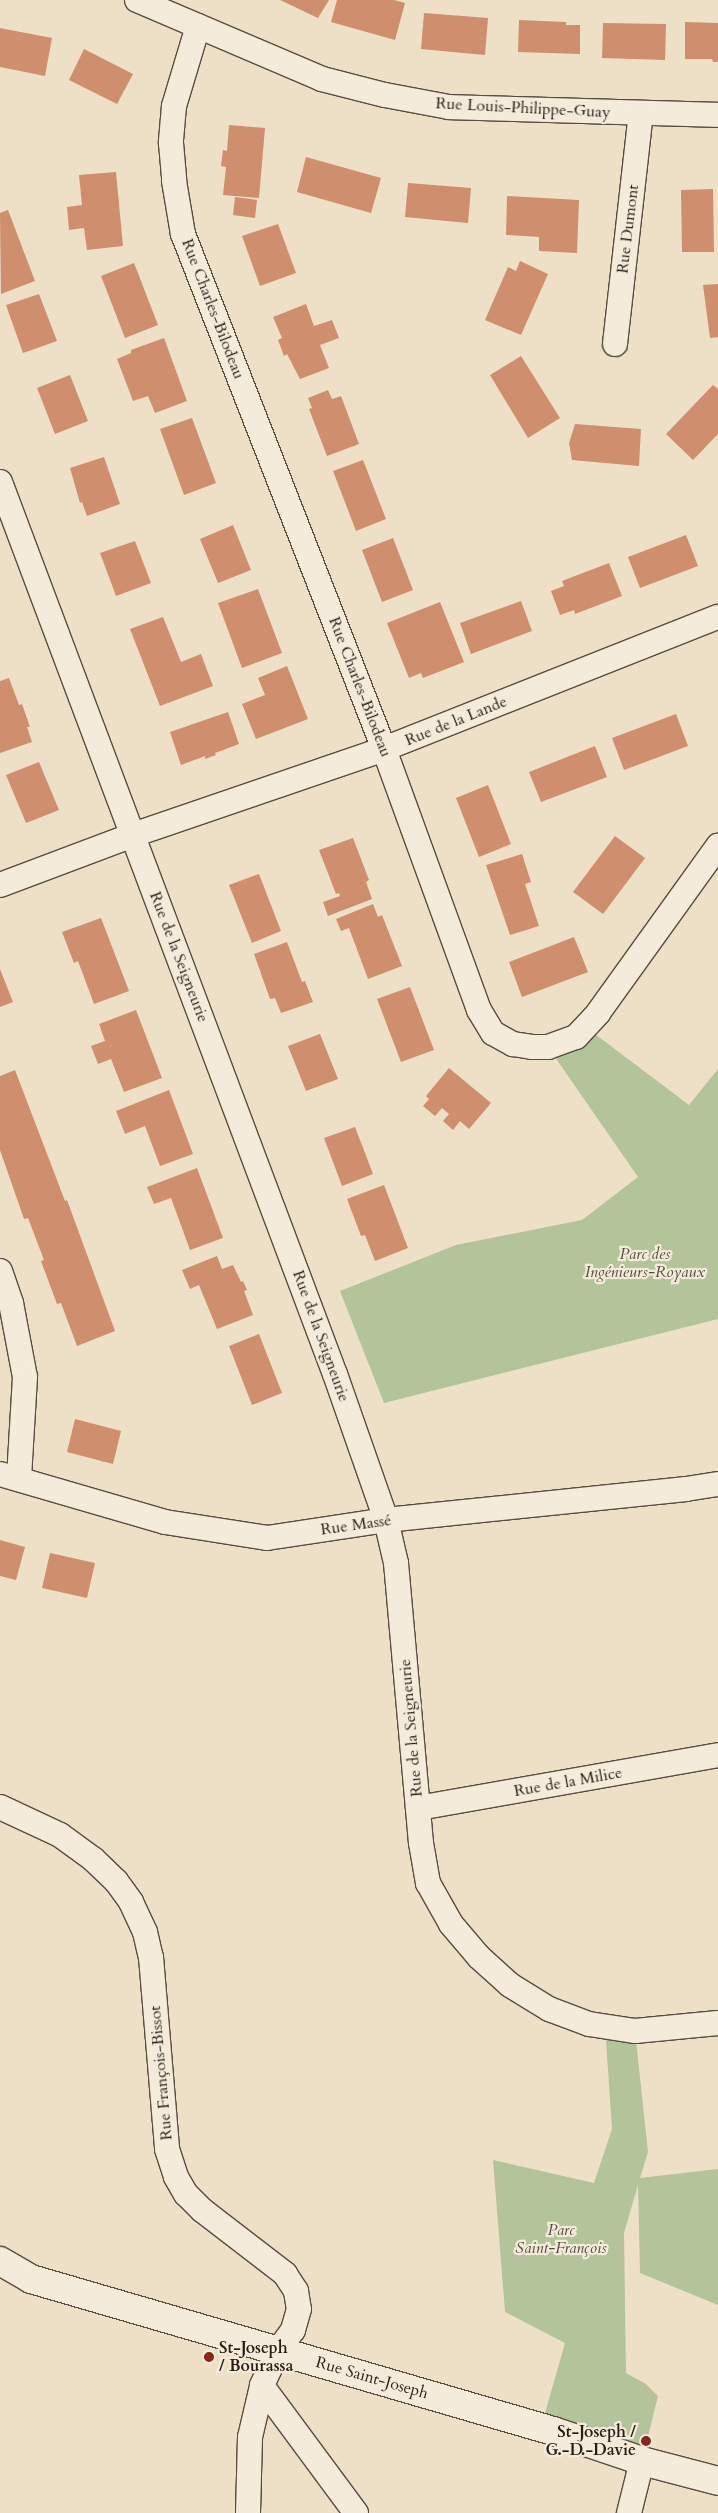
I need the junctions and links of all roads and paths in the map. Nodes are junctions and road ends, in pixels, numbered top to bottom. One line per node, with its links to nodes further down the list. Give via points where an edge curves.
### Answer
1 (137, 0): 2 (street, Rue Louis-Philippe-Guay)
2 (198, 26): 3 (street, Rue Louis-Philippe-Guay, via 322,79 385,95 449,107); 8 (street, Rue Charles-Bilodeau, via 174,106 171,143 183,234)
3 (642, 114): 4 (street, Rue Louis-Philippe-Guay); 5 (street, Rue Dumont)
4 (718, 115)
5 (615, 344)
6 (0, 482): 9 (street, Rue de la Seigneurie)
7 (716, 624): 8 (street, Rue de la Lande)
8 (384, 749): 9 (street, Rue de la Lande); 10 (street, Rue Charles-Bilodeau, via 480,1010 493,1033 513,1044 548,1047 576,1037 587,1028)
9 (133, 834): 11 (street, Rue de la Lande); 15 (street, Rue de la Seigneurie, via 335,1374)
10 (718, 846)
11 (0, 884)
12 (0, 1271): 13 (street, via 11,1303 25,1377)
13 (9, 1476): 15 (street, Rue Massé, via 165,1522 267,1538)
14 (718, 1484): 15 (street, Rue Massé)
15 (386, 1520): 18 (street, Rue de la Seigneurie, via 396,1563)
16 (718, 1755): 18 (street, Rue de la Milice)
17 (0, 1807): 21 (street, Rue François-Bissot, via 66,1840 93,1859 116,1881 131,1902 151,1957 167,2149 186,2194 285,2274 296,2291 299,2309 293,2330)
18 (418, 1808): 19 (street, Rue de la Seigneurie, via 428,1883 450,1924 510,1985 549,2009 589,2024 635,2031)
19 (718, 2023)
20 (0, 2261): 21 (street, Rue Saint-Joseph, via 31,2278)
21 (278, 2351): 22 (street, Rue François-Bissot); 23 (street, Rue Saint-Joseph, via 552,2431)
22 (262, 2386): 25 (street, Rue François-Bissot, via 250,2437); 26 (street)
23 (642, 2462): 24 (street, Rue Saint-Joseph); 27 (street)
24 (718, 2481)
25 (248, 2513)
26 (356, 2513)
27 (629, 2513)

